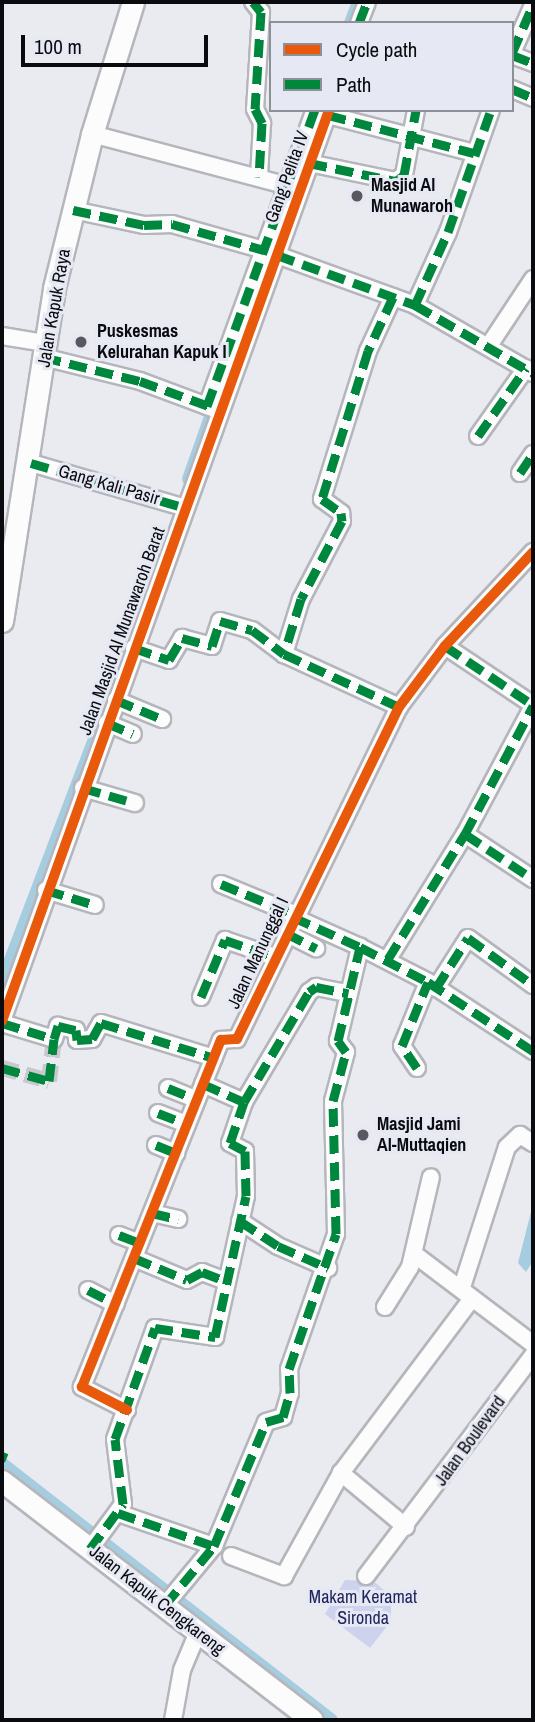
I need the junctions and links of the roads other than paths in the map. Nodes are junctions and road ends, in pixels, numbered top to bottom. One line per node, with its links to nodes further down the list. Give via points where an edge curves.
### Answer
1 (134, 2): 14 (main road, Jalan Kapuk Raya)
2 (253, 2): 18 (street, via 261,12 255,109 262,123)
3 (367, 2): 5 (street)
4 (533, 5): 6 (street)
5 (360, 21)
6 (514, 49)
7 (514, 55): 8 (street)
8 (533, 63)
9 (514, 90): 10 (street)
10 (533, 99)
11 (324, 112): 15 (street); 17 (street, Gang Pelita IV); 19 (street)
12 (415, 112): 15 (street)
13 (490, 112): 16 (street)
14 (92, 134): 18 (street); 20 (main road, Jalan Kapuk Raya)
15 (409, 134): 16 (street); 17 (street, via 404,175 396,181)
16 (474, 153): 24 (street)
17 (309, 163): 19 (street, Gang Pelita IV)
18 (259, 177): 19 (street)
19 (294, 187): 21 (street, Jalan Masjid Al Munawaroh Barat)
20 (73, 211): 21 (street, via 144,225 172,224); 27 (main road, Jalan Kapuk Raya)
21 (268, 252): 23 (street); 29 (street, Jalan Masjid Al Munawaroh Barat)
22 (533, 279): 26 (street)
23 (393, 297): 24 (street); 39 (street, via 368,351 322,499 341,513 342,521 301,599)
24 (415, 305): 26 (street)
25 (2, 336): 27 (street)
26 (490, 344): 28 (street)
27 (44, 350): 29 (street); 32 (main road, Jalan Kapuk Raya)
28 (530, 371): 30 (street)
29 (214, 408): 34 (street, Jalan Masjid Al Munawaroh Barat)
30 (478, 436)
31 (533, 454): 33 (street)
32 (31, 463): 34 (street, Gang Kali Pasir); 36 (main road, Jalan Kapuk Raya)
33 (520, 473)
34 (181, 506): 38 (street, Jalan Masjid Al Munawaroh Barat)
35 (533, 552): 37 (street, Jalan Manunggal I)
36 (2, 621)
37 (445, 646): 41 (street, Jalan Manunggal I); 42 (street)
38 (134, 648): 39 (street, via 169,660 182,638 212,646 220,621 252,630); 40 (street, Jalan Masjid Al Munawaroh Barat)
39 (284, 654): 41 (street)
40 (116, 701): 43 (street); 44 (street, Jalan Masjid Al Munawaroh Barat)
41 (399, 706): 53 (street, Jalan Manunggal I)
42 (533, 706): 48 (street)
43 (162, 719)
44 (107, 723): 45 (street); 46 (street, Jalan Masjid Al Munawaroh Barat)
45 (133, 734)
46 (83, 788): 47 (street); 51 (street, Jalan Masjid Al Munawaroh Barat)
47 (135, 803)
48 (465, 834): 49 (street); 58 (street)
49 (533, 879)
50 (221, 884): 53 (street)
51 (46, 890): 52 (street); 63 (street, Jalan Masjid Al Munawaroh Barat)
52 (94, 905)
53 (293, 915): 54 (street, Jalan Manunggal I); 55 (street)
54 (286, 933): 56 (street); 57 (street, Jalan Manunggal I)
55 (360, 947): 58 (street); 61 (street)
56 (316, 948)
57 (275, 957): 62 (street, via 225,940); 65 (street, Jalan Manunggal I, via 237,1039 222,1039)
58 (388, 959): 59 (street)
59 (432, 985): 60 (street, via 467,938); 64 (street); 66 (street, via 402,1046)
60 (533, 985)
61 (348, 993): 70 (street, via 317,987 309,992); 83 (street, via 338,1041 346,1052 333,1101 340,1184)
62 (201, 997)
63 (2, 1022): 65 (street, via 54,1039 58,1026 76,1030 77,1040 92,1039 100,1023)
64 (533, 1051)
65 (214, 1058): 67 (street, Jalan Manunggal I)
66 (417, 1068)
67 (203, 1084): 69 (street, Jalan Manunggal I); 70 (street)
68 (168, 1088): 69 (street)
69 (197, 1100): 72 (street, Jalan Manunggal I)
70 (244, 1102): 79 (street, via 230,1143 245,1151 246,1196)
71 (158, 1113): 72 (street)
72 (187, 1124): 75 (street, Jalan Manunggal I)
73 (531, 1138): 86 (street, via 516,1136 507,1147)
74 (156, 1145): 75 (street)
75 (176, 1153): 77 (street, Jalan Manunggal I)
76 (432, 1177): 82 (street)
77 (152, 1213): 78 (street); 81 (street, Jalan Manunggal I)
78 (178, 1219)
79 (240, 1221): 83 (street, via 278,1247); 84 (street)
80 (119, 1235): 81 (street)
81 (137, 1251): 84 (street, via 187,1280 202,1272); 87 (street, Jalan Manunggal I)
82 (414, 1254): 86 (street); 88 (street)
83 (328, 1268): 96 (street, via 289,1369 290,1393 282,1417 266,1422 225,1529)
84 (226, 1281): 91 (street, via 229,1289 215,1337 155,1328)
85 (88, 1290): 87 (street)
86 (466, 1294): 89 (street); 92 (street)
87 (116, 1304): 91 (street, Jalan Manunggal I, via 82,1388)
88 (385, 1307)
89 (533, 1344)
90 (533, 1355): 95 (street, Jalan Boulevard)
91 (127, 1410): 94 (street, via 115,1439 122,1504)
92 (341, 1474): 95 (street); 98 (street, via 284,1576)
93 (2, 1481): 97 (main road, Jalan Kapuk Cengkareng)
94 (118, 1513): 96 (street); 97 (street)
95 (406, 1527): 99 (street, Jalan Boulevard)
96 (214, 1546): 100 (street)
97 (91, 1548): 100 (main road, Jalan Kapuk Cengkareng)
98 (231, 1556)
99 (366, 1576)
100 (170, 1599): 101 (main road, Jalan Kapuk Cengkareng)
101 (198, 1632): 102 (street, via 182,1670); 103 (main road, Jalan Kapuk Cengkareng)
102 (173, 1720)
103 (312, 1720)

